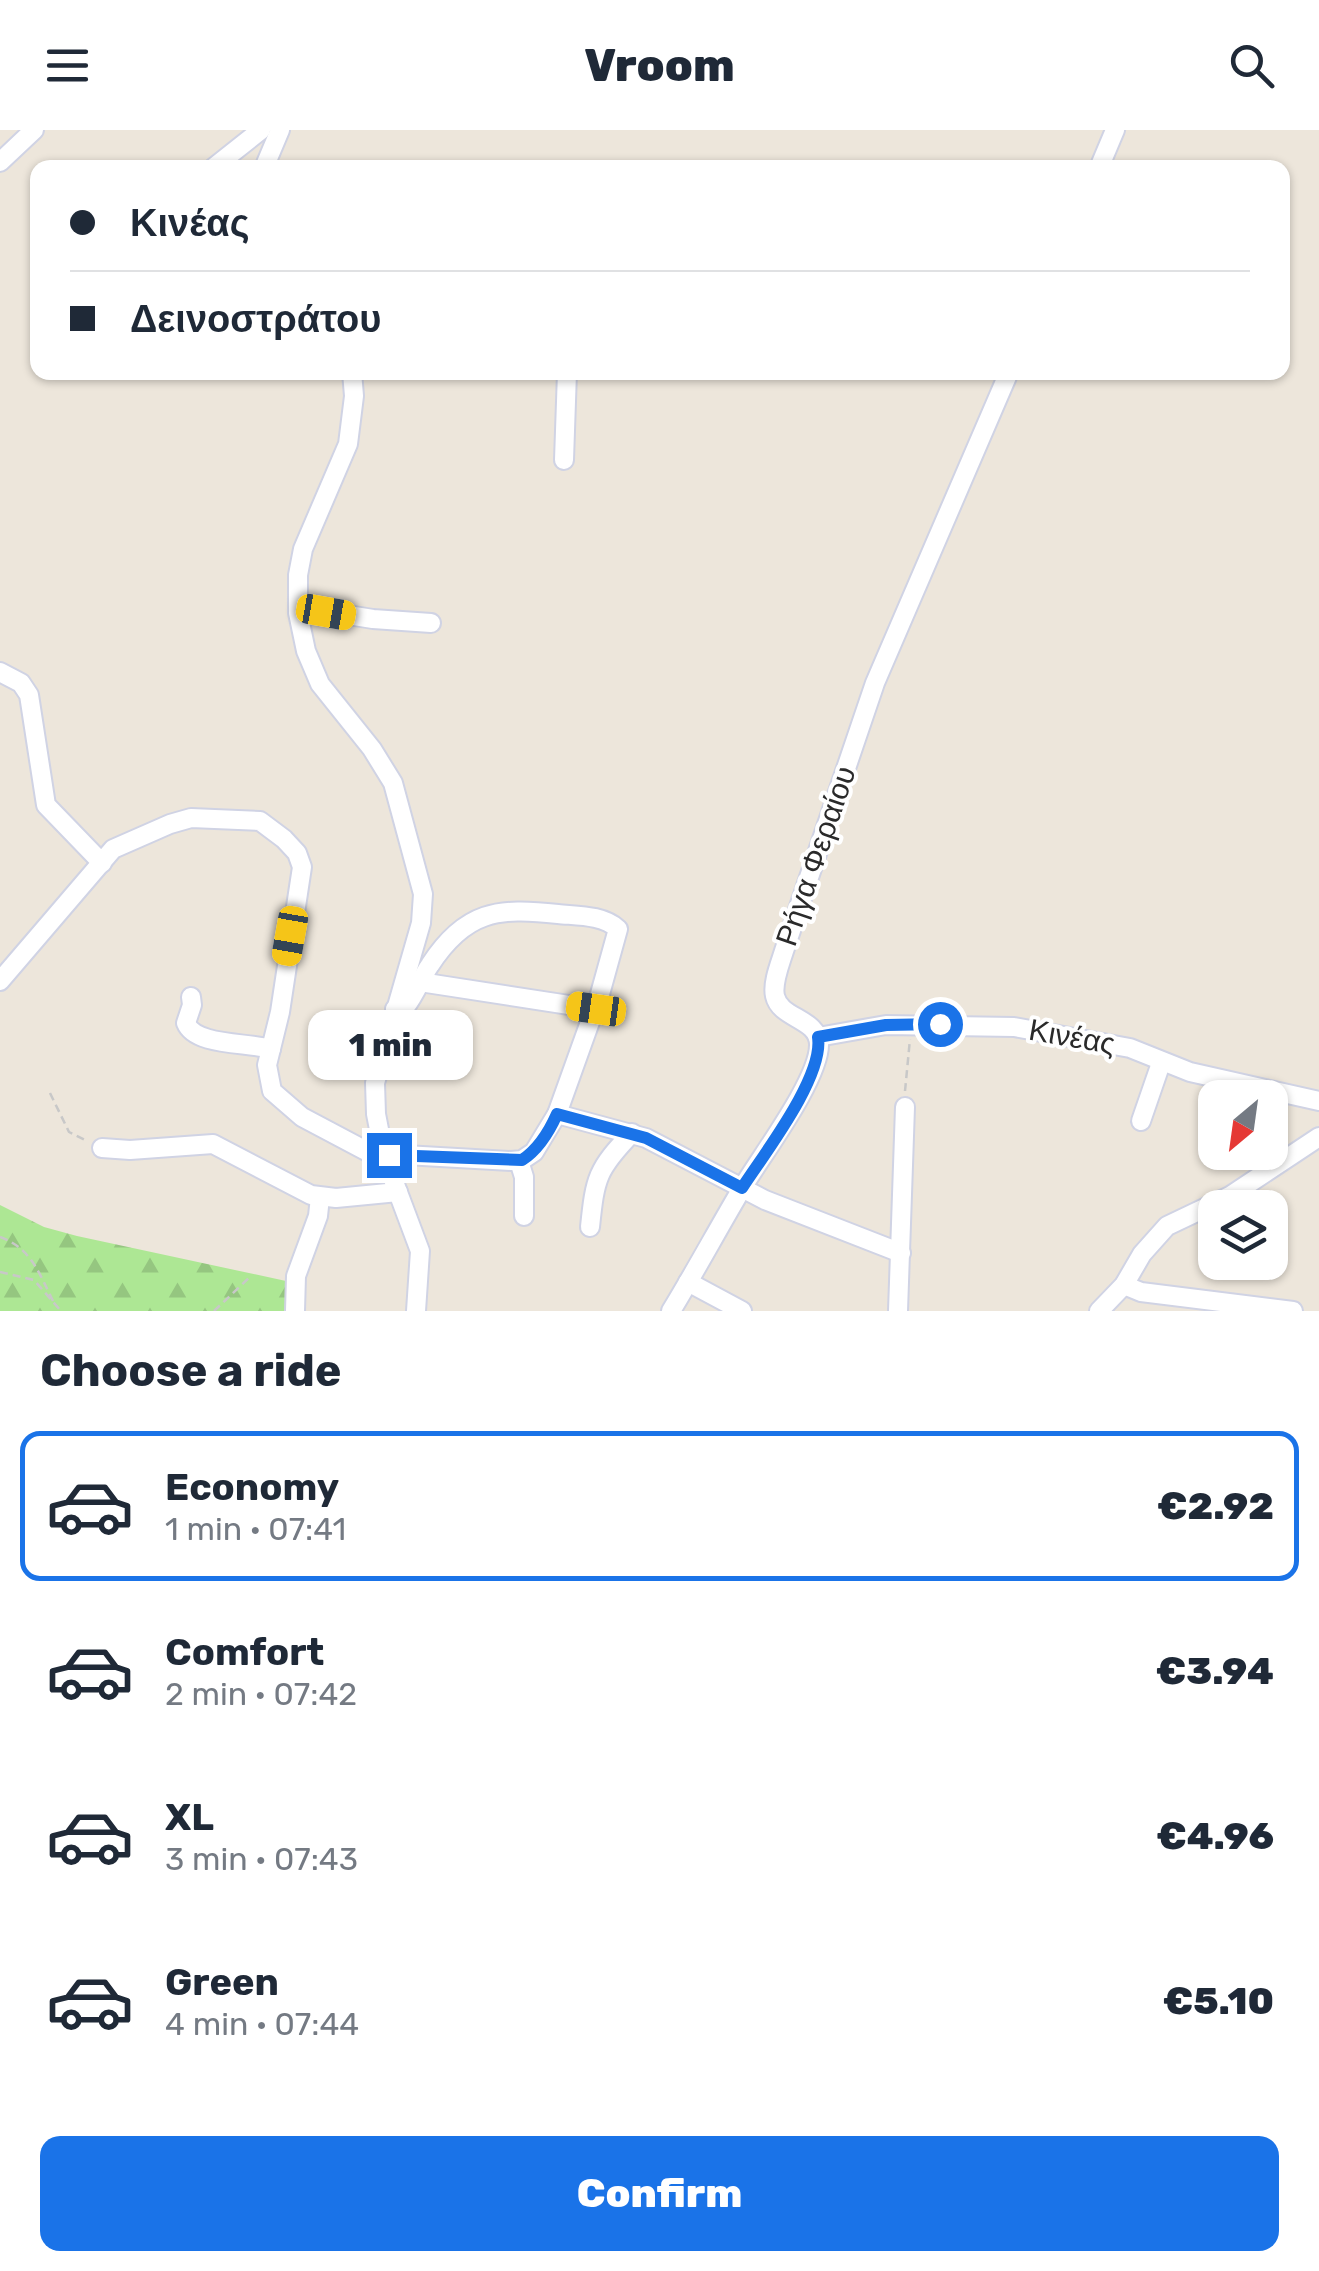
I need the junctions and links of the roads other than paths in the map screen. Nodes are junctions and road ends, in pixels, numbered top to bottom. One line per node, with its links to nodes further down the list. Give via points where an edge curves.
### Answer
1 (34, 130): 8 (street)
2 (260, 130): 5 (street)
3 (280, 130): 6 (street)
4 (1115, 130): 7 (street)
5 (223, 160)
6 (267, 160)
7 (1102, 160)
8 (0, 162)
9 (353, 380): 13 (street, via 348,444 303,549)
10 (567, 380): 12 (street)
11 (1006, 380): 22 (street, Ρήγα Φεραίου, via 875,683 794,915 775,998)
12 (564, 460)
13 (298, 607): 14 (street); 20 (street, via 315,675 392,783 420,876 423,915)
14 (431, 623)
15 (0, 672): 16 (street, via 21,682 31,701 46,805)
16 (102, 863): 17 (street); 23 (street, via 118,845 191,818 254,820 284,838 301,861 302,876)
17 (0, 981)
18 (420, 982): 20 (street, via 405,1008); 21 (street); 21 (street, via 448,942 480,916 507,911 595,918 618,928)
19 (190, 997): 23 (street, via 186,1023 194,1034)
20 (395, 1009): 32 (street, via 375,1083)
21 (596, 1009): 27 (street)
22 (818, 1037): 24 (street, Κινέας, via 872,1027 1014,1027 1130,1048); 34 (street, via 808,1079)
23 (271, 1048): 32 (street, via 267,1078 281,1101 342,1140)
24 (1160, 1063): 25 (street, Κινέας); 28 (street)
25 (1319, 1100)
26 (905, 1107): 39 (street)
27 (557, 1114): 29 (street); 33 (street, via 534,1152)
28 (1142, 1121)
29 (632, 1134): 34 (street); 38 (street, via 596,1179)
30 (1319, 1137): 41 (street, via 1230,1196 1167,1226)
31 (102, 1148): 36 (street, via 213,1144)
32 (384, 1155): 33 (street); 35 (street)
33 (520, 1160): 37 (street)
34 (742, 1188): 39 (street); 40 (street)
35 (398, 1192): 36 (street); 43 (street, via 421,1259)
36 (320, 1197): 42 (street, via 296,1276)
37 (524, 1216)
38 (590, 1227)
39 (901, 1253): 46 (street)
40 (688, 1282): 44 (street); 45 (street)
41 (1124, 1285): 47 (street); 48 (street)
42 (296, 1311)
43 (416, 1311)
44 (671, 1311)
45 (742, 1311)
46 (898, 1311)
47 (1099, 1311)
48 (1294, 1311)

